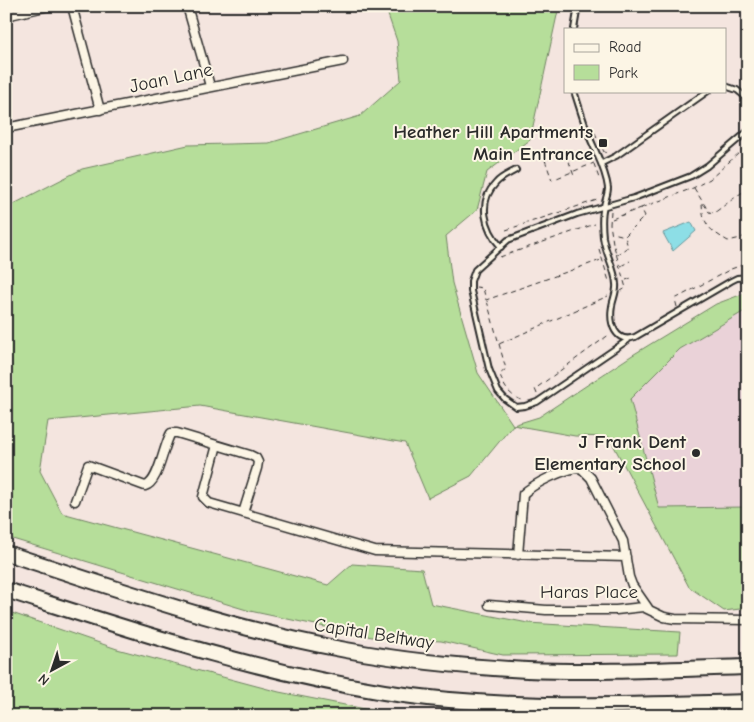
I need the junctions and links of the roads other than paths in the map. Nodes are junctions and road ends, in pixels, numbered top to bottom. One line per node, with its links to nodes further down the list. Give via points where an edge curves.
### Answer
1 (49, 6): 5 (street)
2 (72, 6): 13 (street)
3 (187, 6): 8 (street)
4 (578, 6): 6 (lane)
5 (6, 16)
6 (574, 28)
7 (343, 61): 8 (street, Joan Lane)
8 (210, 86): 13 (street, Joan Lane)
9 (726, 86): 12 (lane, via 738,90)
10 (574, 92): 16 (lane)
11 (707, 92): 16 (lane)
12 (748, 99)
13 (100, 110): 14 (street, Joan Lane)
14 (6, 128)
15 (748, 131): 18 (lane, via 700,171)
16 (602, 163): 18 (lane, via 608,189)
17 (516, 170): 19 (lane, via 494,184 484,208 486,224)
18 (603, 207): 19 (lane, via 520,235); 21 (lane, via 604,245 616,281 613,326 620,338)
19 (501, 247): 21 (lane, via 475,270 471,291 493,383 511,404 520,407 537,402)
20 (748, 277): 21 (lane, via 731,281)
21 (628, 340)
22 (217, 445): 23 (street, via 171,433 165,442 154,481 145,486 88,465); 24 (street, via 203,497 208,503); 24 (street, via 250,455 258,462)
23 (75, 501)
24 (243, 513): 26 (street, via 375,551)
25 (6, 553): 32 (highway, Capital Beltway, via 201,615 356,652 434,663 528,670)
26 (518, 555): 27 (street); 27 (street, via 523,494 536,485 581,468 591,478 623,541)
27 (626, 557): 30 (street, via 632,585)
28 (6, 590): 33 (highway, via 188,648 366,689 522,705)
29 (489, 605): 30 (street, Haras Place, via 546,610)
30 (648, 608): 31 (street, Haras Place, via 675,619)
31 (748, 620)
32 (748, 667)
33 (748, 704)

